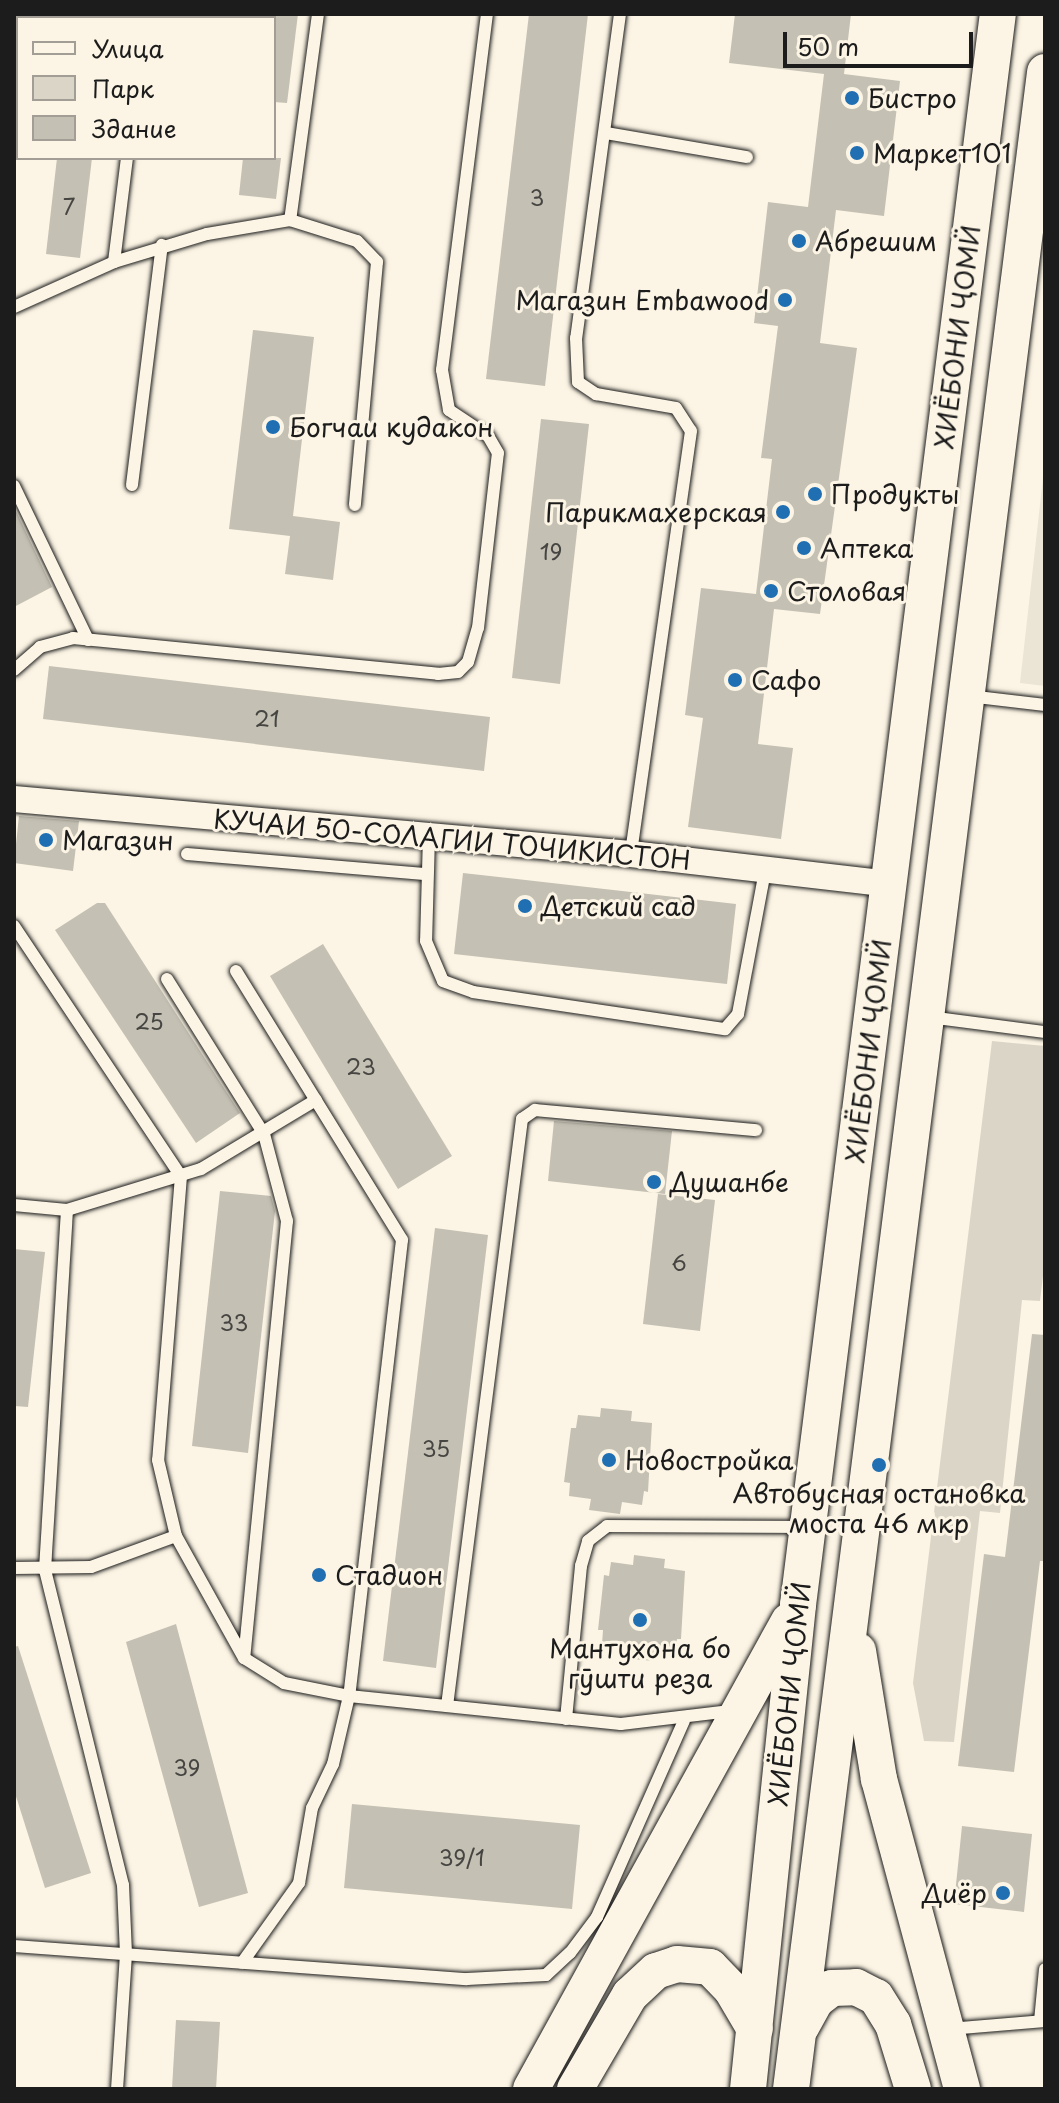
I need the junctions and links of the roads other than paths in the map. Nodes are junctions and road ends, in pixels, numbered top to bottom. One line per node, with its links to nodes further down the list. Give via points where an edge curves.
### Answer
1 (318, 14): 10 (lane)
2 (487, 14): 21 (lane, via 442,370 449,410 488,436 498,453 478,628 468,662 458,672 438,674)
3 (620, 14): 6 (lane)
4 (998, 14): 13 (main road, ХИЁБОНИ ҶОМӢ)
5 (1045, 72): 7 (main road, ХИЁБОНИ ҶОМӢ)
6 (606, 133): 8 (lane); 28 (lane, via 576,338 578,382 596,394 676,408 691,431)
7 (1041, 140): 14 (main road, ХИЁБОНИ ҶОМӢ)
8 (747, 157)
9 (127, 160): 12 (lane)
10 (290, 220): 11 (lane); 20 (lane, via 357,241 377,262)
11 (162, 245): 12 (lane); 18 (lane)
12 (114, 262): 15 (lane)
13 (966, 271): 14 (main road); 16 (main road, ХИЁБОНИ ҶОМӢ)
14 (1018, 279): 17 (main road, ХИЁБОНИ ҶОМӢ)
15 (14, 307)
16 (950, 392): 17 (main road); 31 (main road, ХИЁБОНИ ҶОМӢ)
17 (1003, 399): 23 (main road, ХИЁБОНИ ҶОМӢ)
18 (132, 485)
19 (14, 486): 21 (lane)
20 (355, 505)
21 (88, 640): 22 (lane, via 56,638)
22 (15, 675)
23 (965, 696): 24 (lane); 35 (main road, ХИЁБОНИ ҶОМӢ)
24 (1045, 705)
25 (14, 799): 26 (street, КУЧАИ 50-СОЛАГИИ ТОЧИКИСТОН)
26 (429, 836): 28 (street, КУЧАИ 50-СОЛАГИИ ТОЧИКИСТОН); 30 (lane)
27 (187, 854): 30 (lane)
28 (631, 854): 29 (street, КУЧАИ 50-СОЛАГИИ ТОЧИКИСТОН)
29 (765, 871): 30 (lane, via 738,1014 725,1029 473,992 443,981 427,953); 31 (street, КУЧАИ 50-СОЛАГИИ ТОЧИКИСТОН)
30 (427, 874)
31 (889, 884): 43 (main road, ХИЁБОНИ ҶОМӢ)
32 (14, 926): 40 (lane)
33 (236, 971): 37 (lane)
34 (167, 979): 39 (lane)
35 (925, 1017): 36 (lane); 48 (main road, ХИЁБОНИ ҶОМӢ)
36 (1045, 1032)
37 (316, 1100): 39 (lane); 50 (lane, via 402,1240)
38 (756, 1130): 51 (lane, via 535,1110 522,1119)
39 (264, 1134): 40 (lane); 49 (lane, via 287,1221)
40 (181, 1176): 42 (lane); 44 (lane, via 158,1460)
41 (14, 1205): 42 (lane)
42 (67, 1210): 46 (lane)
43 (807, 1527): 47 (main road, ХИЁБОНИ ҶОМӢ); 53 (lane, via 607,1526 588,1541)
44 (176, 1536): 46 (lane, via 91,1567); 49 (lane)
45 (14, 1568): 46 (lane)
46 (45, 1570): 56 (lane, via 123,1885)
47 (798, 1605): 52 (main road); 60 (main road, ХИЁБОНИ ҶОМӢ)
48 (851, 1611): 61 (main road, via 879,1779); 62 (main road, ХИЁБОНИ ҶОМӢ)
49 (244, 1658): 50 (lane, via 284,1683)
50 (349, 1696): 51 (lane); 57 (lane, via 333,1764 312,1808 299,1883)
51 (447, 1706): 53 (lane)
52 (741, 1709): 54 (lane); 64 (main road)
53 (566, 1719): 54 (lane, via 621,1724)
54 (684, 1721): 57 (lane, via 597,1917 546,1975 467,1979)
55 (14, 1946): 56 (lane)
56 (126, 1954): 57 (lane); 63 (lane)
57 (242, 1963)
58 (1045, 1969): 59 (lane)
59 (1043, 2021): 61 (lane)
60 (755, 2029): 65 (main road, via 732,1990 710,1967 677,1964 656,1971 630,1995); 66 (main road, ХИЁБОНИ ҶОМӢ)
61 (945, 2029): 69 (main road)
62 (798, 2032): 67 (main road, ХИЁБОНИ ҶОМӢ); 68 (main road, via 816,2000 832,1988 856,1987 876,1997 893,2024)
63 (117, 2089)
64 (531, 2089)
65 (575, 2089)
66 (748, 2089)
67 (791, 2089)
68 (913, 2089)
69 (962, 2089)

